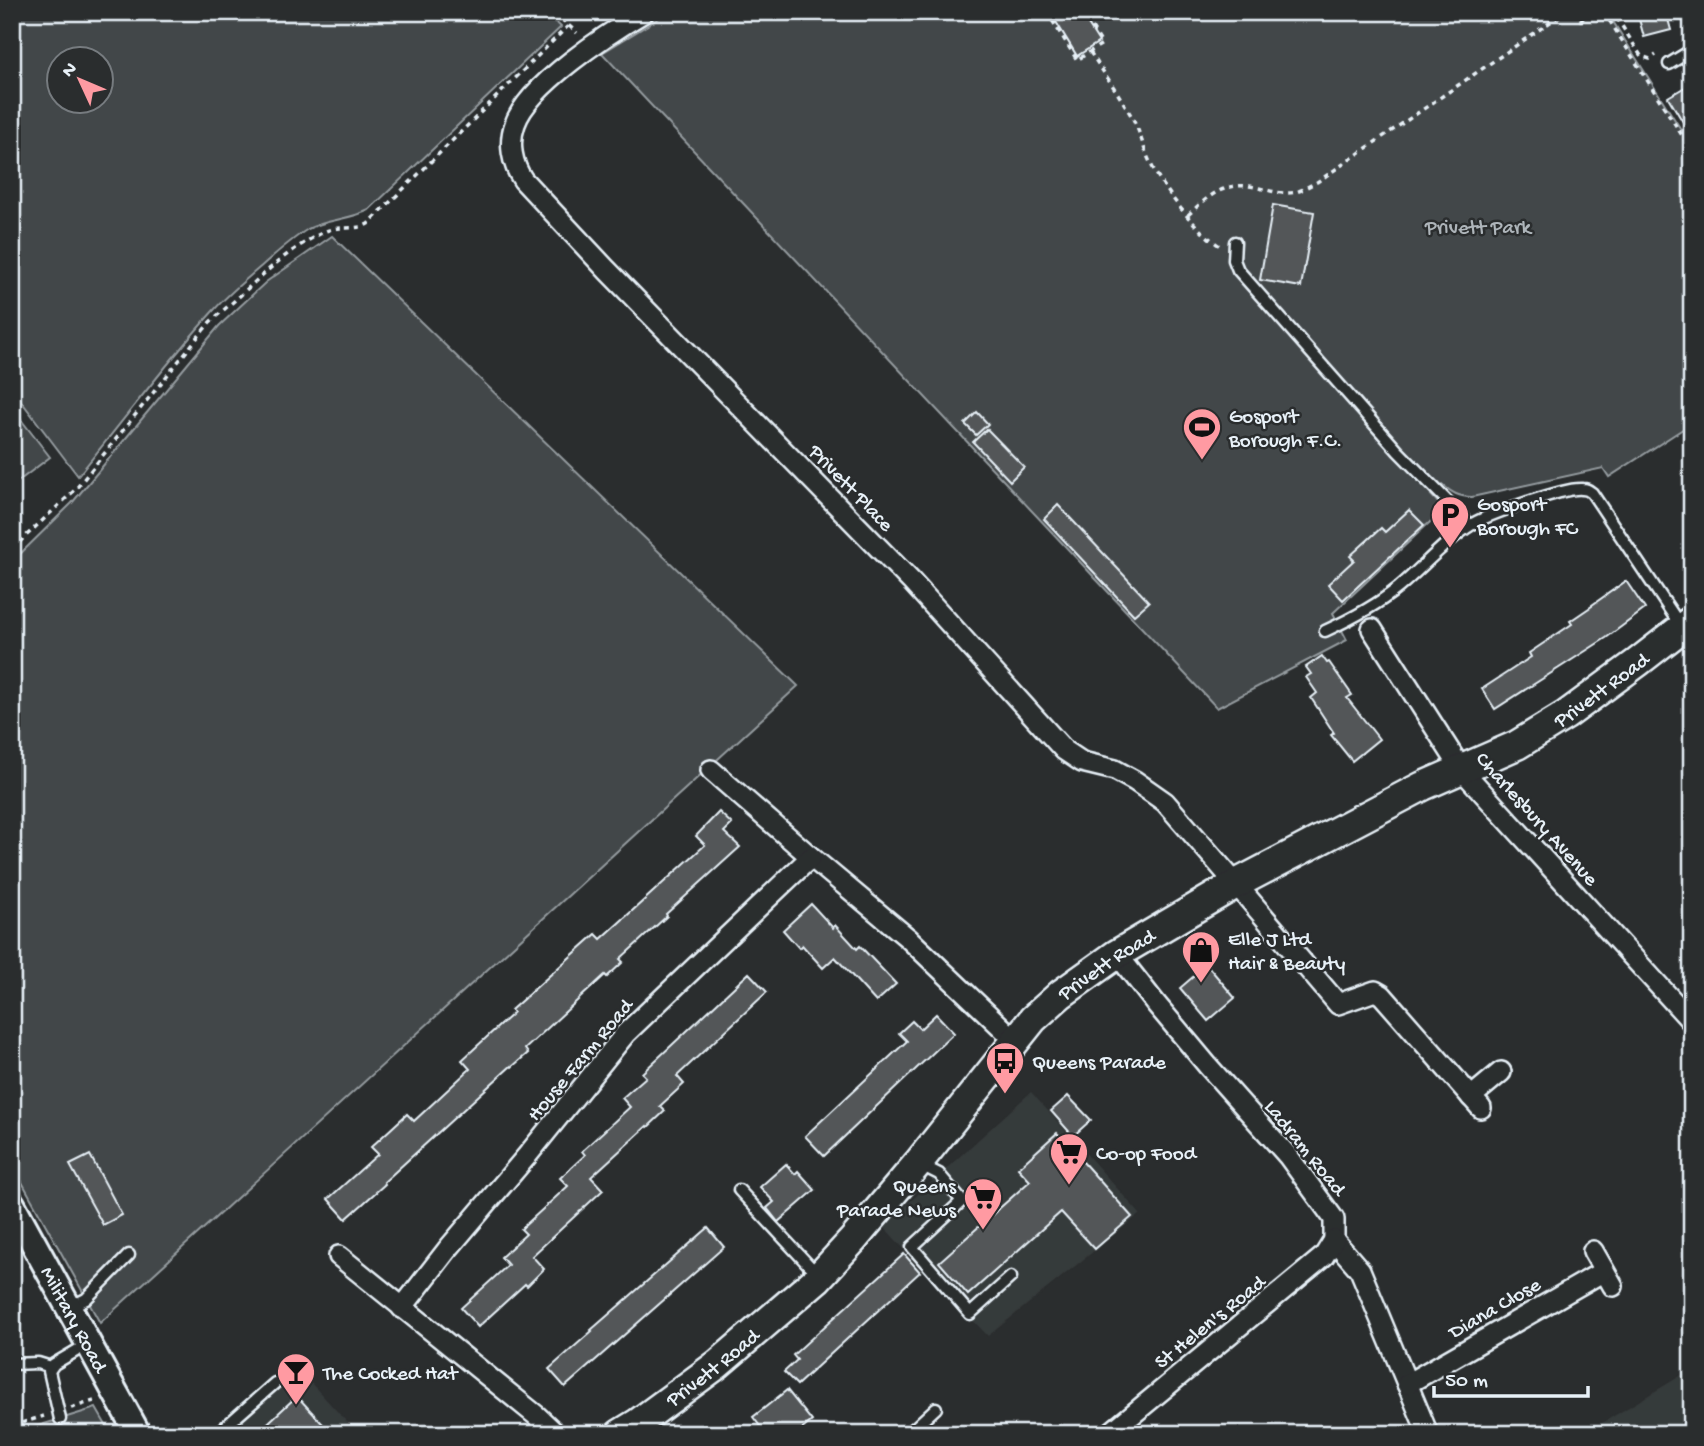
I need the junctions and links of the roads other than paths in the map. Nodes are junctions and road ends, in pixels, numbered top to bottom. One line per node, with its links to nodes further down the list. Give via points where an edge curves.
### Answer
1 (644, 12): 12 (street, Privett Place, via 593,45 528,101 516,121 512,152 523,180 911,581 1064,750 1082,762 1115,770 1159,798)
2 (1692, 51): 3 (lane)
3 (1670, 64)
4 (1235, 242): 5 (lane, via 1235,265 1242,275)
5 (1469, 526): 6 (lane); 7 (lane, via 1585,489)
6 (1369, 620): 8 (lane); 10 (street, Charlesbury Avenue)
7 (1686, 624): 10 (main road, Privett Road, via 1566,715 1517,745)
8 (1325, 631)
9 (711, 770): 11 (street)
10 (1462, 770): 12 (main road, Privett Road); 14 (street, Charlesbury Avenue)
11 (811, 858): 15 (street, via 908,938); 27 (street, House Farm Road, via 626,1033)
12 (1236, 884): 13 (main road, Privett Road); 16 (street, Privett Place, via 1338,1004 1375,991 1382,995 1476,1102)
13 (1117, 954): 15 (main road, Privett Road, via 1061,994); 20 (street, Ladram Road, via 1288,1156 1334,1219)
14 (1692, 1022)
15 (1016, 1041): 17 (main road, Privett Road)
16 (1501, 1072)
17 (918, 1163): 24 (main road, Privett Road); 25 (lane, via 939,1174 962,1201 912,1247 970,1314)
18 (739, 1190): 24 (lane)
19 (12, 1204): 26 (street, Military Road)
20 (1334, 1240): 32 (street, Ladram Road, via 1360,1270); 40 (street, St Helen's Road, via 1324,1256)
21 (1593, 1251): 32 (street, Diana Close, via 1609,1278)
22 (129, 1255): 26 (lane, via 86,1299)
23 (339, 1256): 27 (street)
24 (820, 1277): 38 (main road, Privett Road, via 718,1364)
25 (1011, 1278)
26 (69, 1308): 28 (street, Military Road)
27 (402, 1308): 37 (street)
28 (88, 1344): 30 (lane); 35 (street, Military Road)
29 (12, 1364): 30 (lane)
30 (51, 1367): 34 (lane)
31 (275, 1383): 36 (lane)
32 (1407, 1384): 41 (street, Ladram Road)
33 (936, 1408): 39 (lane)
34 (60, 1419)
35 (138, 1434)
36 (218, 1434)
37 (556, 1434)
38 (620, 1434)
39 (908, 1434)
40 (1109, 1434)
41 (1428, 1434)

